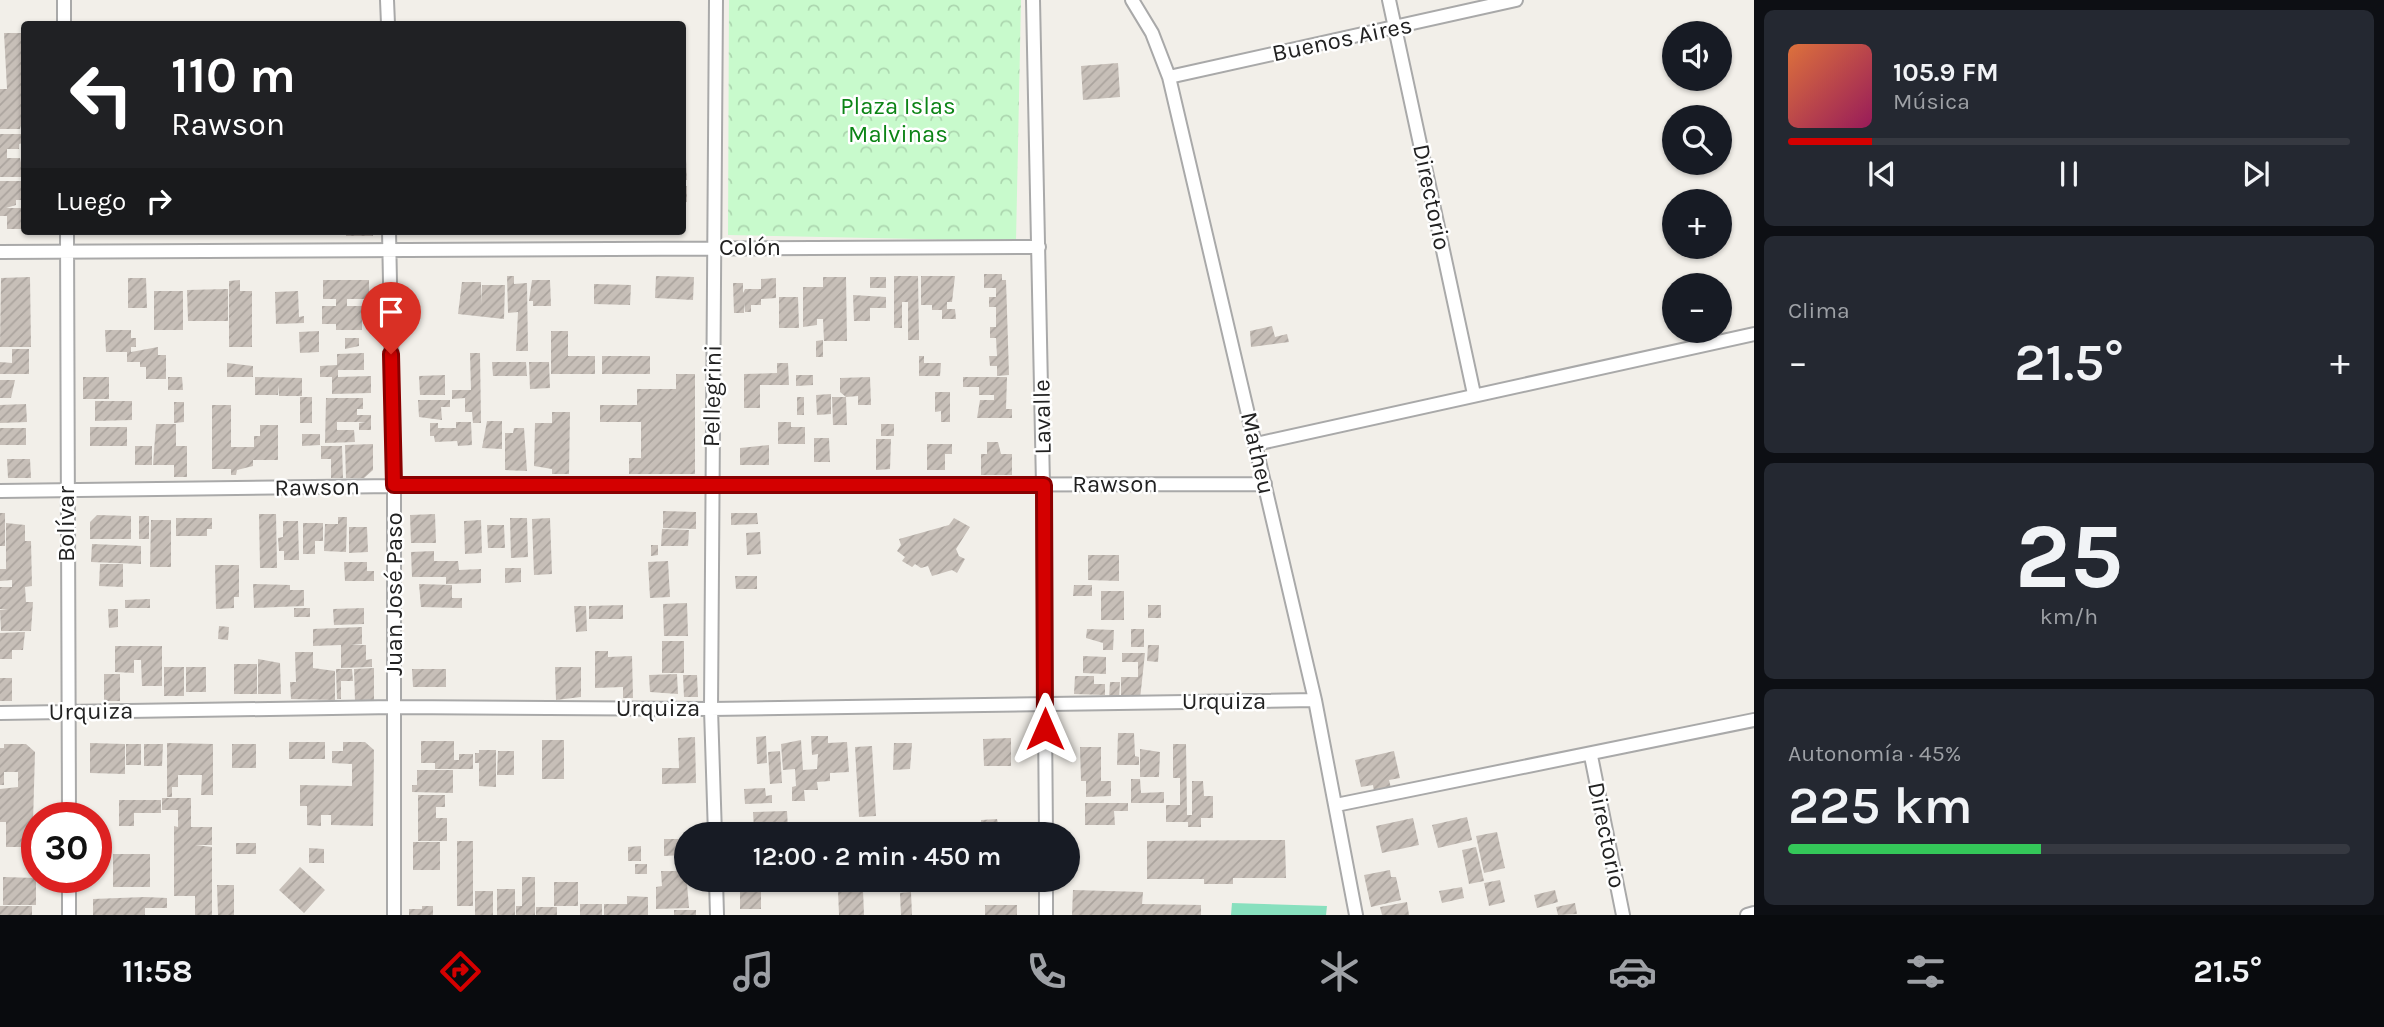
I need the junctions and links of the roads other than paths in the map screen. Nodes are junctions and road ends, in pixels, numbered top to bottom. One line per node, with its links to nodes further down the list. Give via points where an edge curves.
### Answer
1 (64, 0): 8 (street)
2 (387, 0): 9 (street)
3 (716, 0): 14 (street, Pellegrini)
4 (1034, 0): 15 (street, Lavalle)
5 (1132, 0): 11 (street, Matheu, via 1152,33)
6 (1389, 0): 10 (street, Directorio)
7 (1516, 0): 10 (street, Buenos Aires)
8 (64, 21)
9 (388, 21)
10 (1395, 28): 11 (street, Buenos Aires); 20 (street, Directorio)
11 (1168, 77): 21 (street, Matheu)
12 (67, 235): 17 (street, Bolívar)
13 (389, 235): 16 (street, Juan José Paso)
14 (714, 247): 15 (street, Colón); 16 (street, Colón); 22 (street, Pellegrini)
15 (1039, 247): 25 (street, Lavalle)
16 (389, 249): 17 (street, Colón); 24 (street, Juan José Paso)
17 (67, 251): 18 (street, Colón); 27 (street, Bolívar)
18 (0, 252)
19 (1754, 334): 20 (street)
20 (1474, 394): 21 (street)
21 (1256, 444): 23 (street, Matheu)
22 (711, 484): 24 (street, Rawson); 25 (street, Rawson); 31 (street, Pellegrini)
23 (1265, 484): 25 (street, Rawson); 28 (street, Matheu)
24 (394, 485): 27 (street, Rawson); 30 (street, Juan José Paso)
25 (1044, 485): 29 (street, Lavalle)
26 (0, 491): 27 (street, Rawson)
27 (66, 491): 32 (street, Bolívar)
28 (1315, 700): 29 (street, Urquiza); 37 (street, Matheu)
29 (1045, 702): 31 (street, Urquiza); 39 (street, Lavalle)
30 (394, 707): 31 (street, Urquiza); 32 (street, Urquiza); 45 (street, Juan José Paso)
31 (711, 709): 38 (street, Pellegrini)
32 (68, 711): 33 (street, Urquiza); 36 (street, Bolívar)
33 (0, 713)
34 (1754, 720): 35 (street)
35 (1591, 756): 37 (street); 49 (street, Directorio)
36 (69, 802)
37 (1336, 805): 48 (street, Matheu)
38 (715, 822)
39 (1046, 822)
40 (716, 892): 46 (street)
41 (1046, 892): 47 (street)
42 (69, 893): 44 (street)
43 (1754, 914): 50 (street)
44 (69, 915)
45 (394, 915)
46 (717, 915)
47 (1046, 915)
48 (1356, 915)
49 (1623, 915)
50 (1747, 915)

